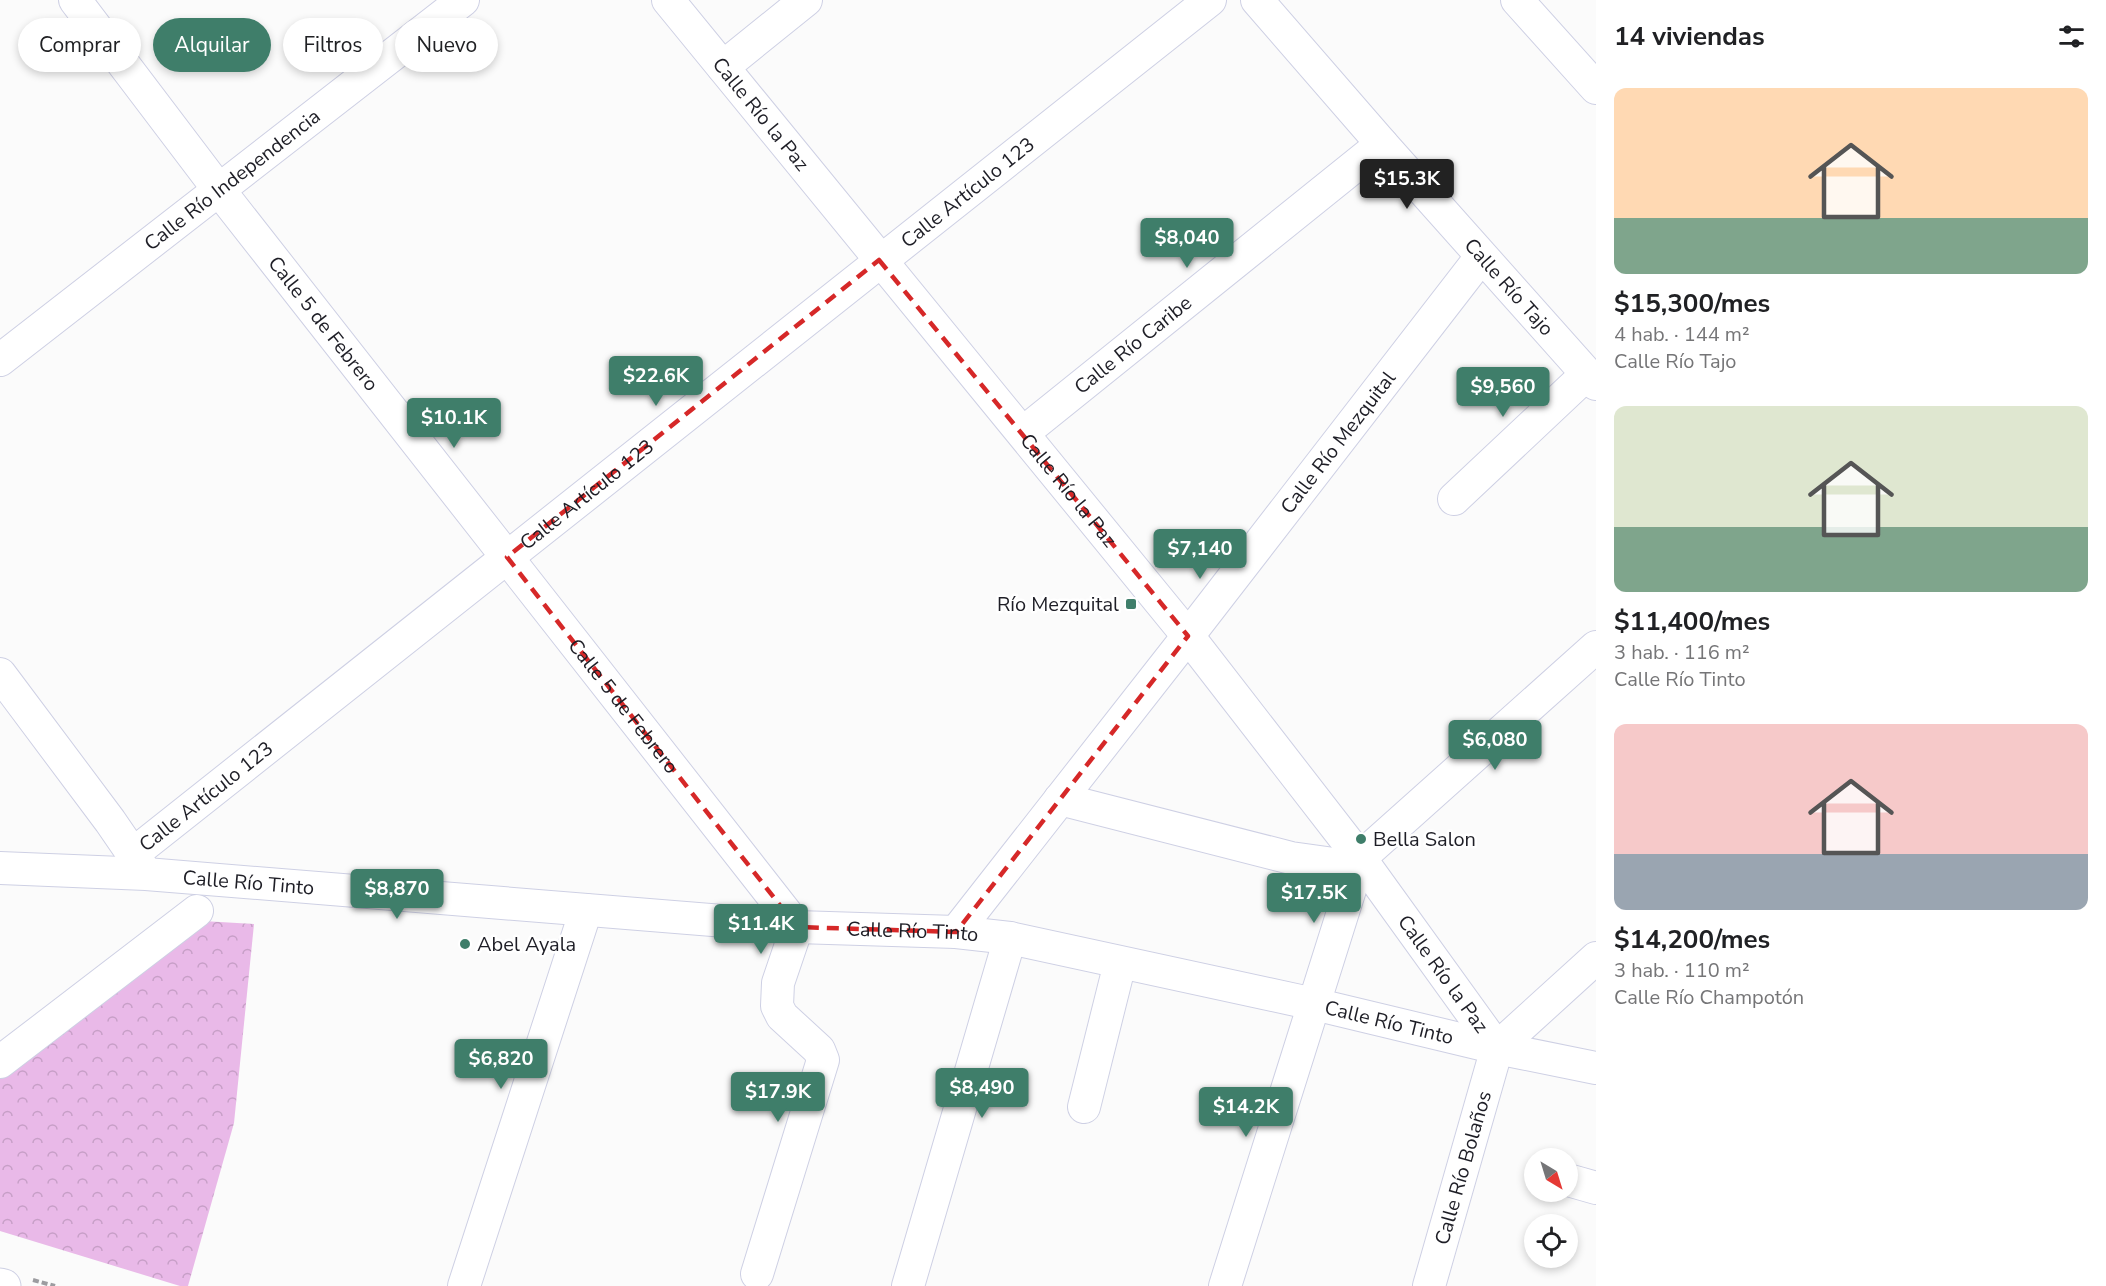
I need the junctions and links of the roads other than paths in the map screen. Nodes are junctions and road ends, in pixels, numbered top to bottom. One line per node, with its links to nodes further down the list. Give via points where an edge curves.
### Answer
1 (75, 0): 11 (street, Calle 5 de Febrero)
2 (463, 0): 11 (street, Calle Río Independencia)
3 (668, 0): 8 (street, Calle Río la Paz)
4 (806, 0): 8 (street)
5 (1210, 0): 13 (street, Calle Artículo 123)
6 (1257, 0): 10 (street, Calle Río Tajo)
7 (1517, 0): 9 (street)
8 (723, 67): 13 (street, Calle Río la Paz)
9 (1596, 88)
10 (1382, 144): 12 (street, Calle Río Tajo); 16 (street, Calle Río Caribe)
11 (219, 190): 14 (street, Calle Río Independencia); 18 (street, Calle 5 de Febrero)
12 (1481, 257): 15 (street, Calle Río Tajo); 19 (street, Calle Río Mezquital)
13 (879, 260): 16 (street, Calle Río la Paz); 18 (street, Calle Artículo 123)
14 (0, 360)
15 (1591, 379): 17 (street)
16 (1023, 433): 19 (street, Calle Río la Paz)
17 (1454, 499)
18 (507, 557): 24 (street, Calle Artículo 123); 28 (street, Calle 5 de Febrero)
19 (1188, 636): 22 (street, Calle Río Mezquital); 23 (street, Calle Río la Paz)
20 (1596, 647): 23 (street)
21 (0, 674): 24 (street)
22 (1060, 799): 23 (street, via 1291,858 1334,864); 29 (street, Calle Río Mezquital)
23 (1360, 858): 33 (street); 34 (street, Calle Río la Paz)
24 (140, 864): 25 (street, Calle Río Tinto); 26 (street, Calle Río Tinto)
25 (0, 868)
26 (586, 910): 28 (street, Calle Río Tinto); 41 (street)
27 (196, 911): 35 (street)
28 (797, 927): 29 (street, Calle Río Tinto); 40 (street, via 778,983 777,1006 782,1016 819,1050 823,1060)
29 (956, 932): 30 (street, Calle Río Tinto)
30 (1010, 938): 32 (street, Calle Río Tinto); 42 (street)
31 (1596, 958): 34 (street)
32 (1120, 963): 33 (street, Calle Río Tinto); 37 (street)
33 (1314, 1004): 34 (street, Calle Río Tinto); 43 (street)
34 (1497, 1048): 36 (street, Calle Río Tinto); 44 (street, Calle Río Bolaños)
35 (0, 1062)
36 (1596, 1068)
37 (1084, 1107)
38 (1578, 1183): 39 (street)
39 (1596, 1188)
40 (757, 1274)
41 (464, 1286)
42 (908, 1286)
43 (1225, 1286)
44 (1429, 1286)

